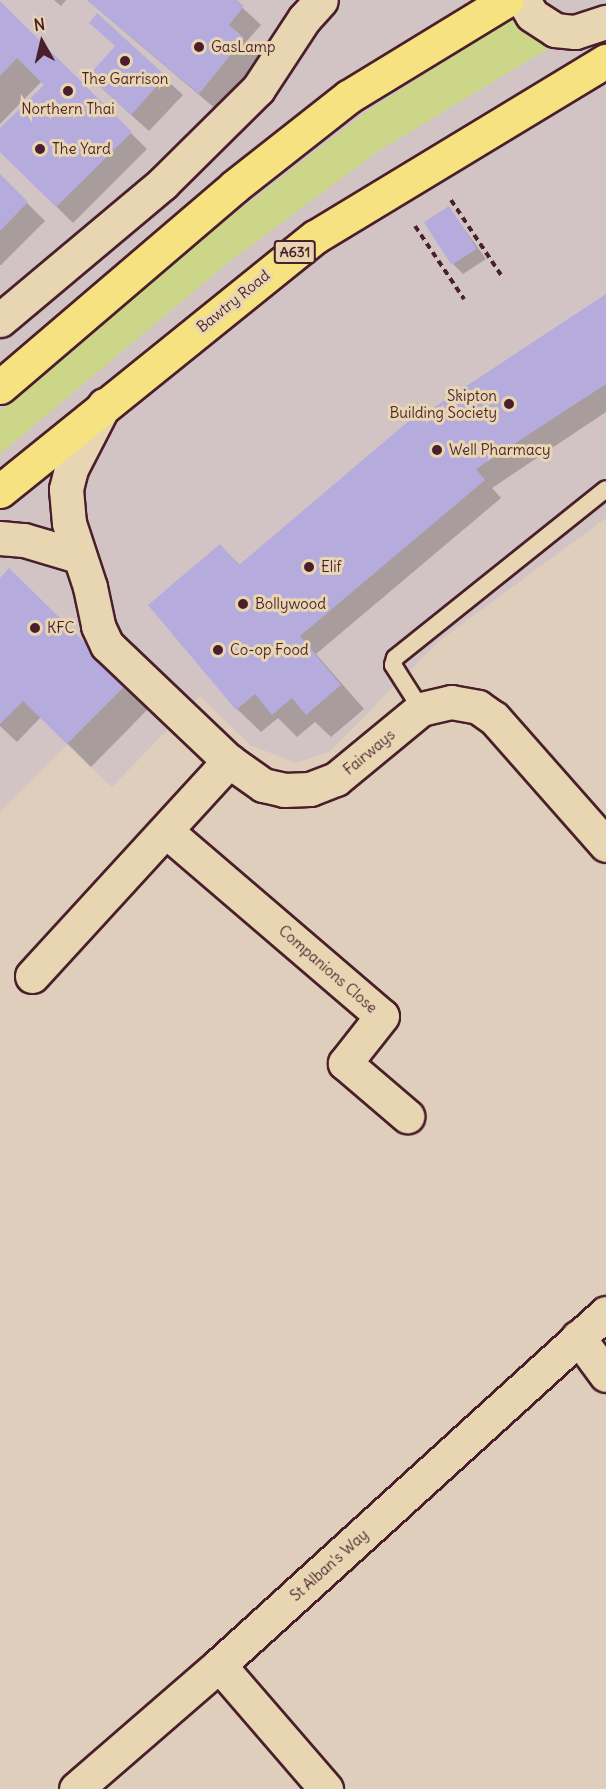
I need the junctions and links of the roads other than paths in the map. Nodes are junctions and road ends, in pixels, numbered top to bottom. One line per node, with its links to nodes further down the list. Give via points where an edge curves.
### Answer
1 (507, 0): 7 (main road, via 348,97 235,186)
2 (523, 0): 4 (street, via 532,15 555,30 575,32)
3 (303, 6): 6 (street, via 258,89 162,184)
4 (606, 22)
5 (606, 61): 8 (main road, Bawtry Road / A631, via 315,237)
6 (0, 320)
7 (0, 387)
8 (104, 405): 10 (main road, Bawtry Road / A631); 12 (street, Fairways, via 71,469 66,489)
9 (606, 489): 13 (lane, via 395,658 393,665)
10 (0, 491)
11 (0, 538): 12 (street)
12 (78, 556): 14 (street, Fairways, via 87,573 107,645)
13 (421, 709): 14 (street, Fairways, via 336,779 310,789 284,790 263,785); 16 (street, Fairways, via 451,702 478,707 494,718)
14 (229, 761): 15 (street)
15 (166, 831): 17 (street); 18 (street, Companions Close, via 382,1016 345,1063)
16 (606, 845)
17 (32, 976)
18 (407, 1116)
19 (606, 1313): 20 (street, St Alban's Way)
20 (578, 1337): 21 (street); 22 (street, St Alban's Way)
21 (606, 1375)
22 (219, 1665): 23 (street, St Alban's Way); 24 (street)
23 (76, 1789)
24 (326, 1789)

